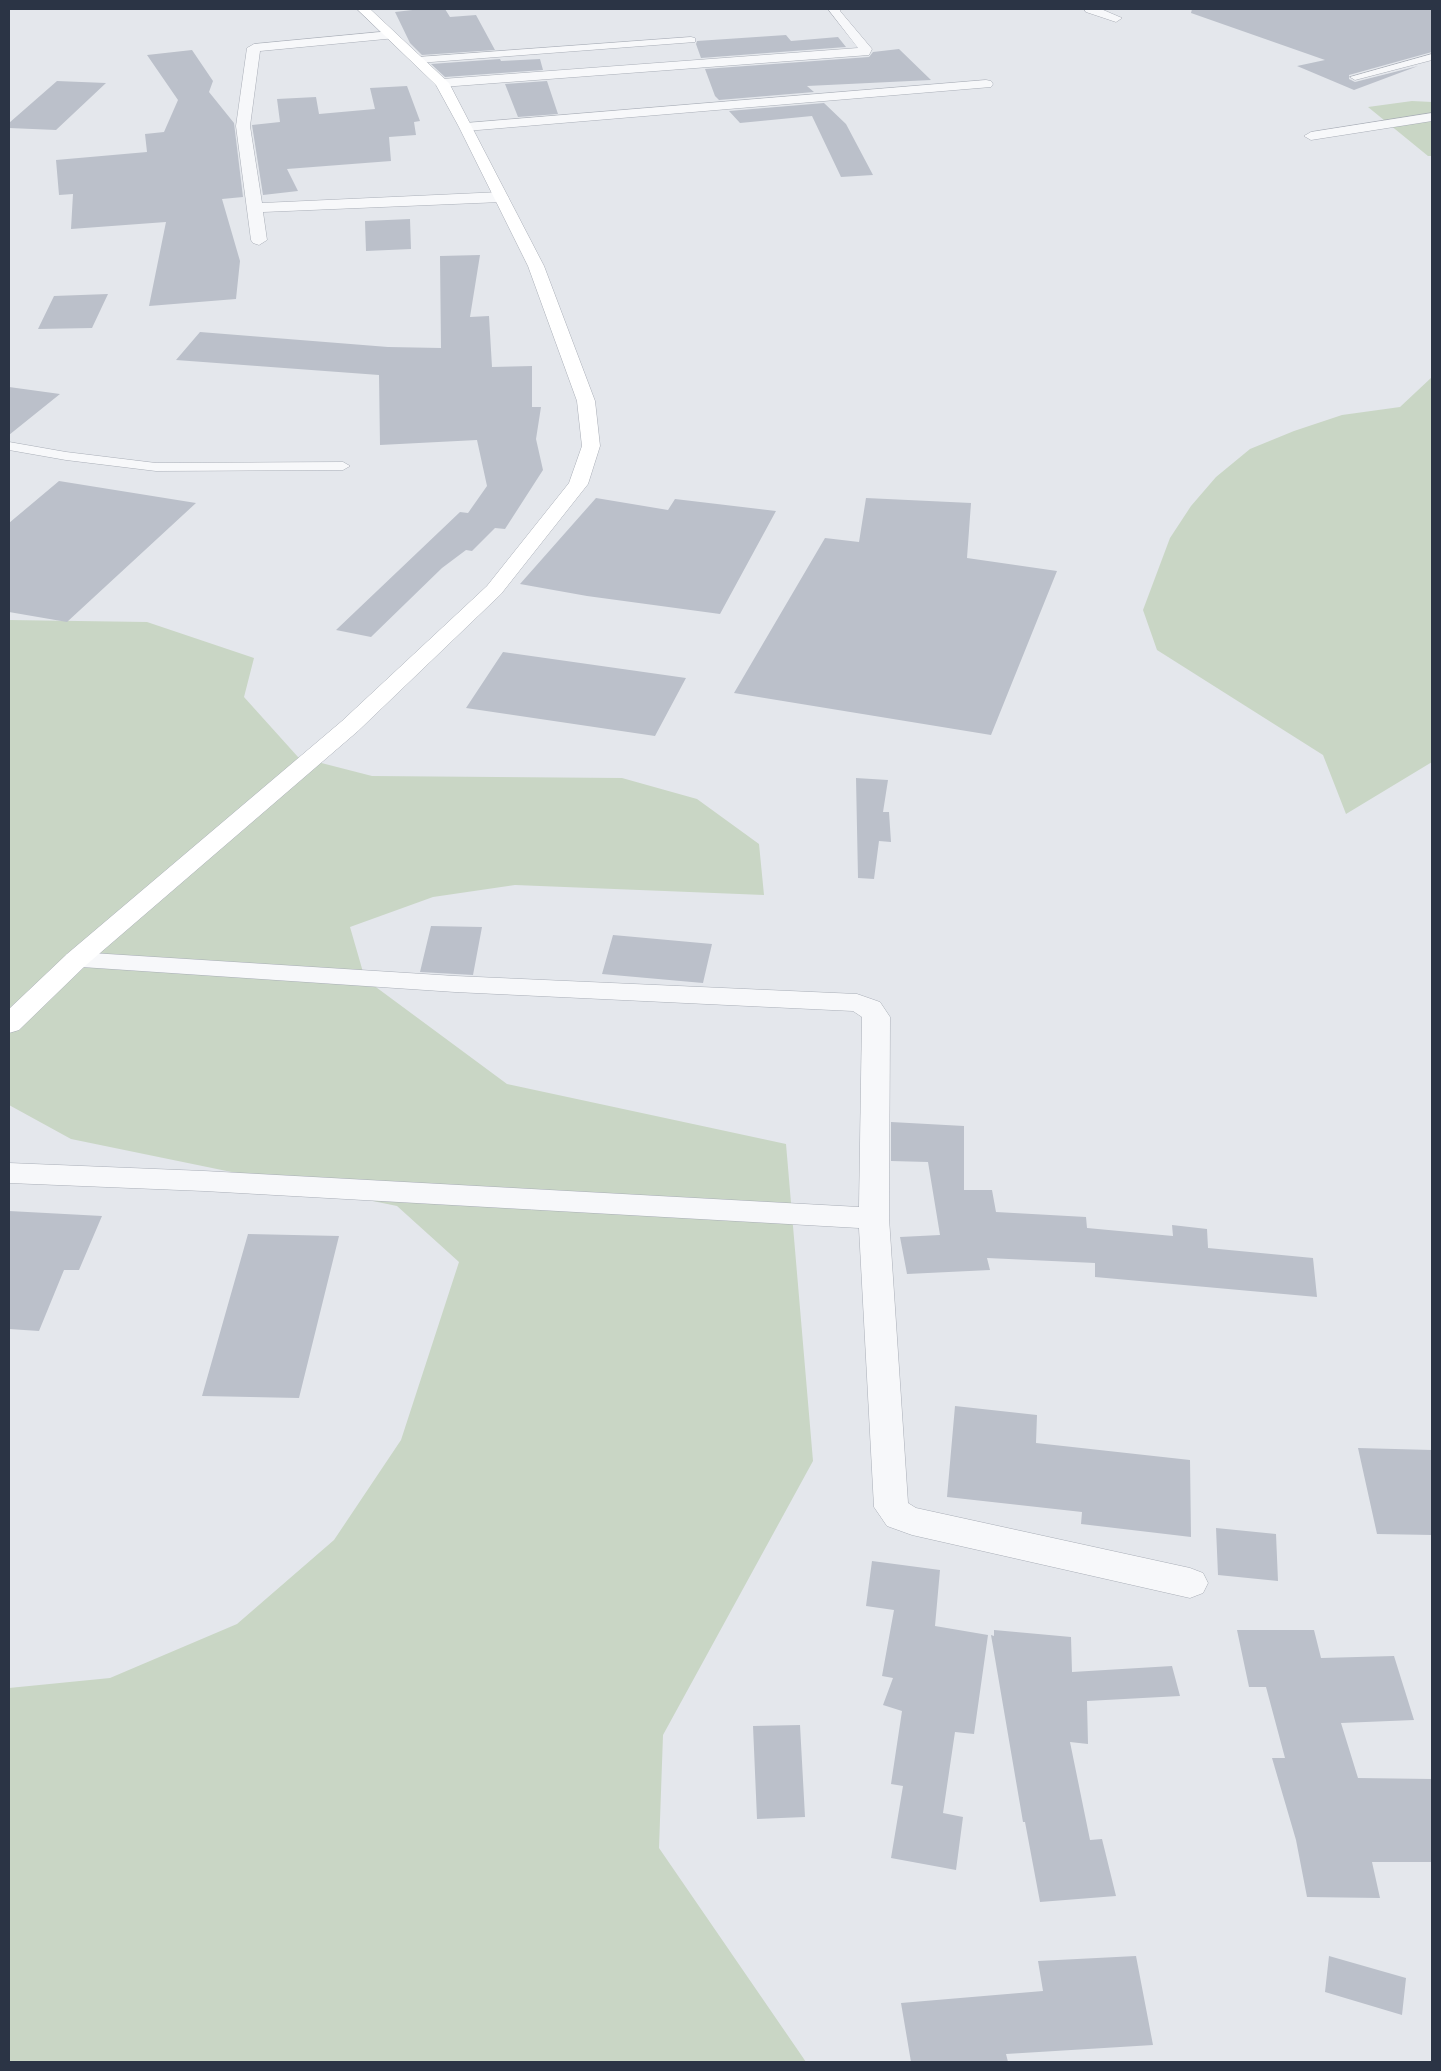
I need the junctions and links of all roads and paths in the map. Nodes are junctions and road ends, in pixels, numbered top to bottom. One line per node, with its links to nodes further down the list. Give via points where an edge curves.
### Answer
1 (363, 9): 5 (main road)
2 (835, 9): 10 (street, via 839,19 865,49 864,52)
3 (1090, 9): 4 (street)
4 (1116, 18)
5 (391, 35): 8 (main road); 16 (street, via 254,48 244,126)
6 (690, 40): 8 (lane)
7 (1432, 57): 9 (lane)
8 (418, 60): 10 (main road)
9 (1355, 77)
10 (442, 83): 13 (main road)
11 (986, 84): 13 (street)
12 (1432, 118): 14 (street)
13 (466, 127): 15 (main road)
14 (1311, 136)
15 (501, 197): 16 (street); 20 (main road, via 536,266 586,401 591,446 578,484 494,590 350,726)
16 (255, 208): 17 (street)
17 (259, 240)
18 (9, 446): 19 (lane, via 156,467)
19 (343, 466)
20 (76, 960): 21 (main road); 23 (street, via 455,984 857,1003 870,1008 876,1017)
21 (9, 1024)
22 (9, 1174): 23 (street, via 204,1181)
23 (874, 1218): 24 (street, via 891,1507 899,1516 912,1521)
24 (1190, 1583)

